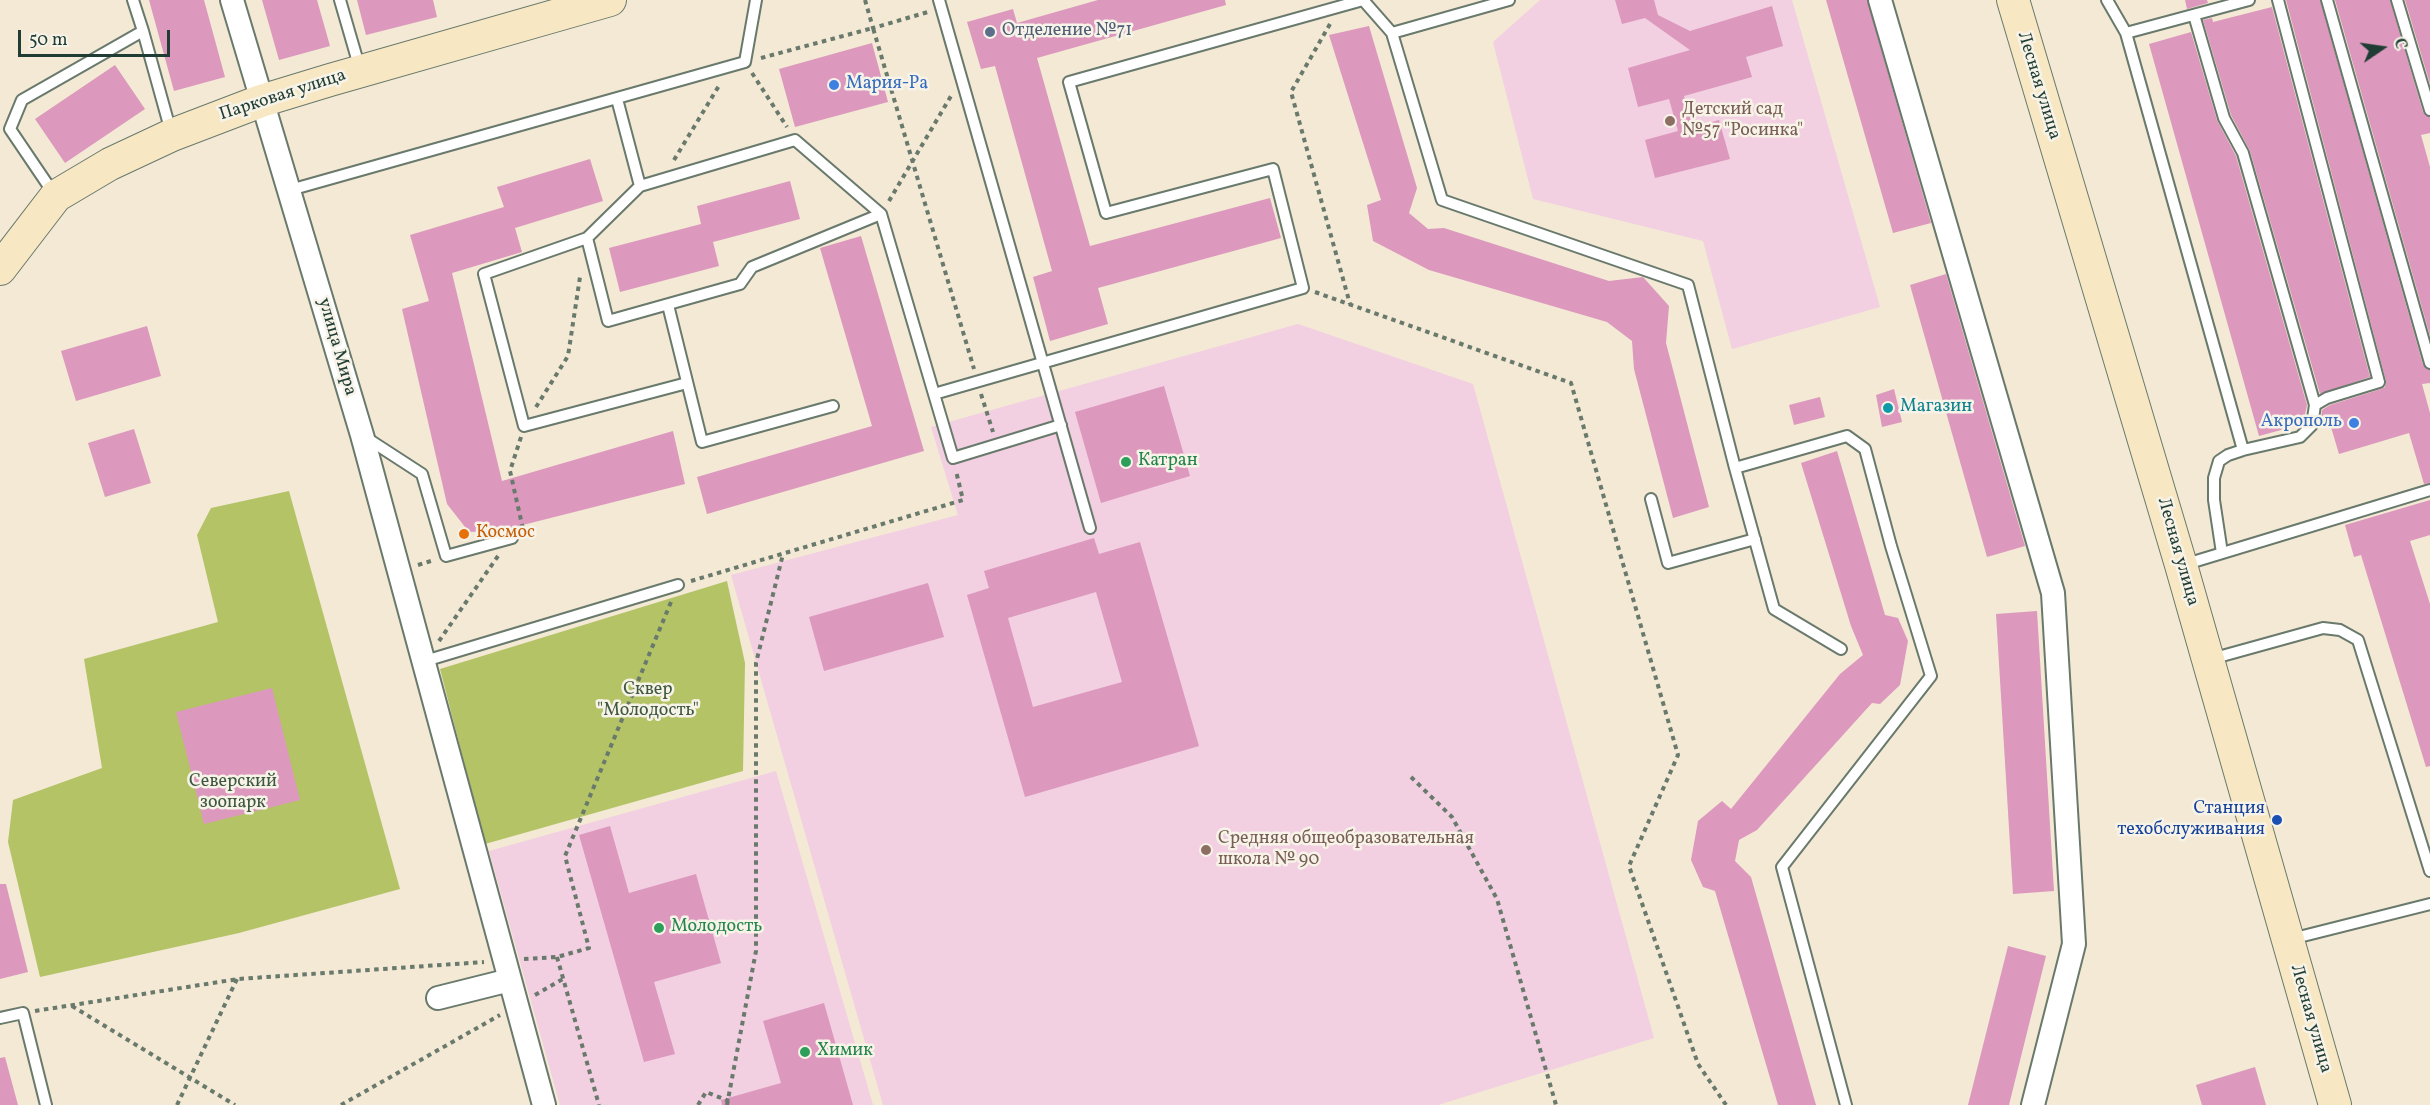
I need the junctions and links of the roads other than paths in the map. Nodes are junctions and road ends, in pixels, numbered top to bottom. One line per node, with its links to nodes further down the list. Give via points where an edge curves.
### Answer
1 (133, 0): 18 (lane)
2 (232, 0): 23 (street, улица Мира)
3 (340, 0): 21 (lane)
4 (610, 0): 21 (main road, Парковая улица)
5 (756, 0): 22 (lane, via 745,62)
6 (1363, 0): 19 (lane); 33 (lane, via 1069,82 1107,213 1273,169 1303,288)
7 (1509, 0): 19 (lane)
8 (1881, 0): 64 (street, via 2053,593 2074,944)
9 (2013, 0): 49 (main road, Лесная улица)
10 (2107, 0): 20 (lane)
11 (2249, 0): 16 (lane)
12 (2278, 0): 37 (lane, via 2379,382)
13 (2327, 0): 34 (lane)
14 (2397, 0): 24 (lane)
15 (940, 4): 33 (lane)
16 (2218, 4): 17 (lane)
17 (2194, 15): 20 (lane); 37 (lane, via 2224,118 2243,153)
18 (142, 31): 25 (lane); 28 (lane, via 22,100 10,129)
19 (1392, 33): 42 (lane, via 1442,200 1688,285)
20 (2126, 33): 41 (lane)
21 (361, 71): 23 (main road, Парковая улица)
22 (616, 99): 26 (lane); 27 (lane)
23 (261, 101): 25 (main road, Парковая улица); 27 (street, улица Мира)
24 (2430, 110)
25 (172, 135): 28 (main road, Парковая улица, via 110,164)
26 (640, 186): 29 (lane, via 795,140); 30 (lane)
27 (290, 190): 40 (street, улица Мира)
28 (56, 196): 31 (main road, Парковая улица)
29 (881, 214): 32 (lane, via 752,267 740,284); 36 (lane)
30 (587, 238): 32 (lane, via 608,321); 35 (lane, via 484,274 524,426)
31 (0, 269)
32 (668, 305): 35 (lane)
33 (1042, 363): 36 (lane); 39 (lane)
34 (2430, 363)
35 (687, 383): 38 (lane, via 702,442)
36 (934, 394): 39 (lane, via 953,458)
37 (2315, 405): 41 (lane, via 2312,426 2300,436)
38 (833, 406)
39 (1061, 425): 45 (lane)
40 (362, 435): 46 (lane, via 422,474 446,556); 53 (street, улица Мира)
41 (2243, 450): 48 (lane, via 2219,461 2214,478)
42 (1735, 468): 47 (lane); 63 (lane, via 1847,436 1865,449 1931,676 1782,867)
43 (2430, 490): 48 (lane)
44 (1651, 499): 47 (lane, via 1668,563)
45 (1090, 528)
46 (512, 538)
47 (1755, 539): 51 (lane, via 1774,609)
48 (2222, 553): 49 (lane)
49 (2181, 566): 52 (main road, Лесная улица)
50 (678, 585): 53 (lane)
51 (1840, 649)
52 (2208, 660): 54 (lane, via 2323,628 2340,630 2358,640); 57 (main road, Лесная улица)
53 (425, 662): 58 (street, улица Мира)
54 (2424, 833): 55 (lane)
55 (2430, 871)
56 (2430, 904): 57 (lane)
57 (2288, 940): 65 (main road, Лесная улица)
58 (508, 971): 59 (street); 62 (street, улица Мира)
59 (438, 998)
60 (0, 1018): 61 (lane, via 23,1013)
61 (46, 1105)
62 (544, 1105)
63 (1846, 1105)
64 (2033, 1105)
65 (2334, 1105)

